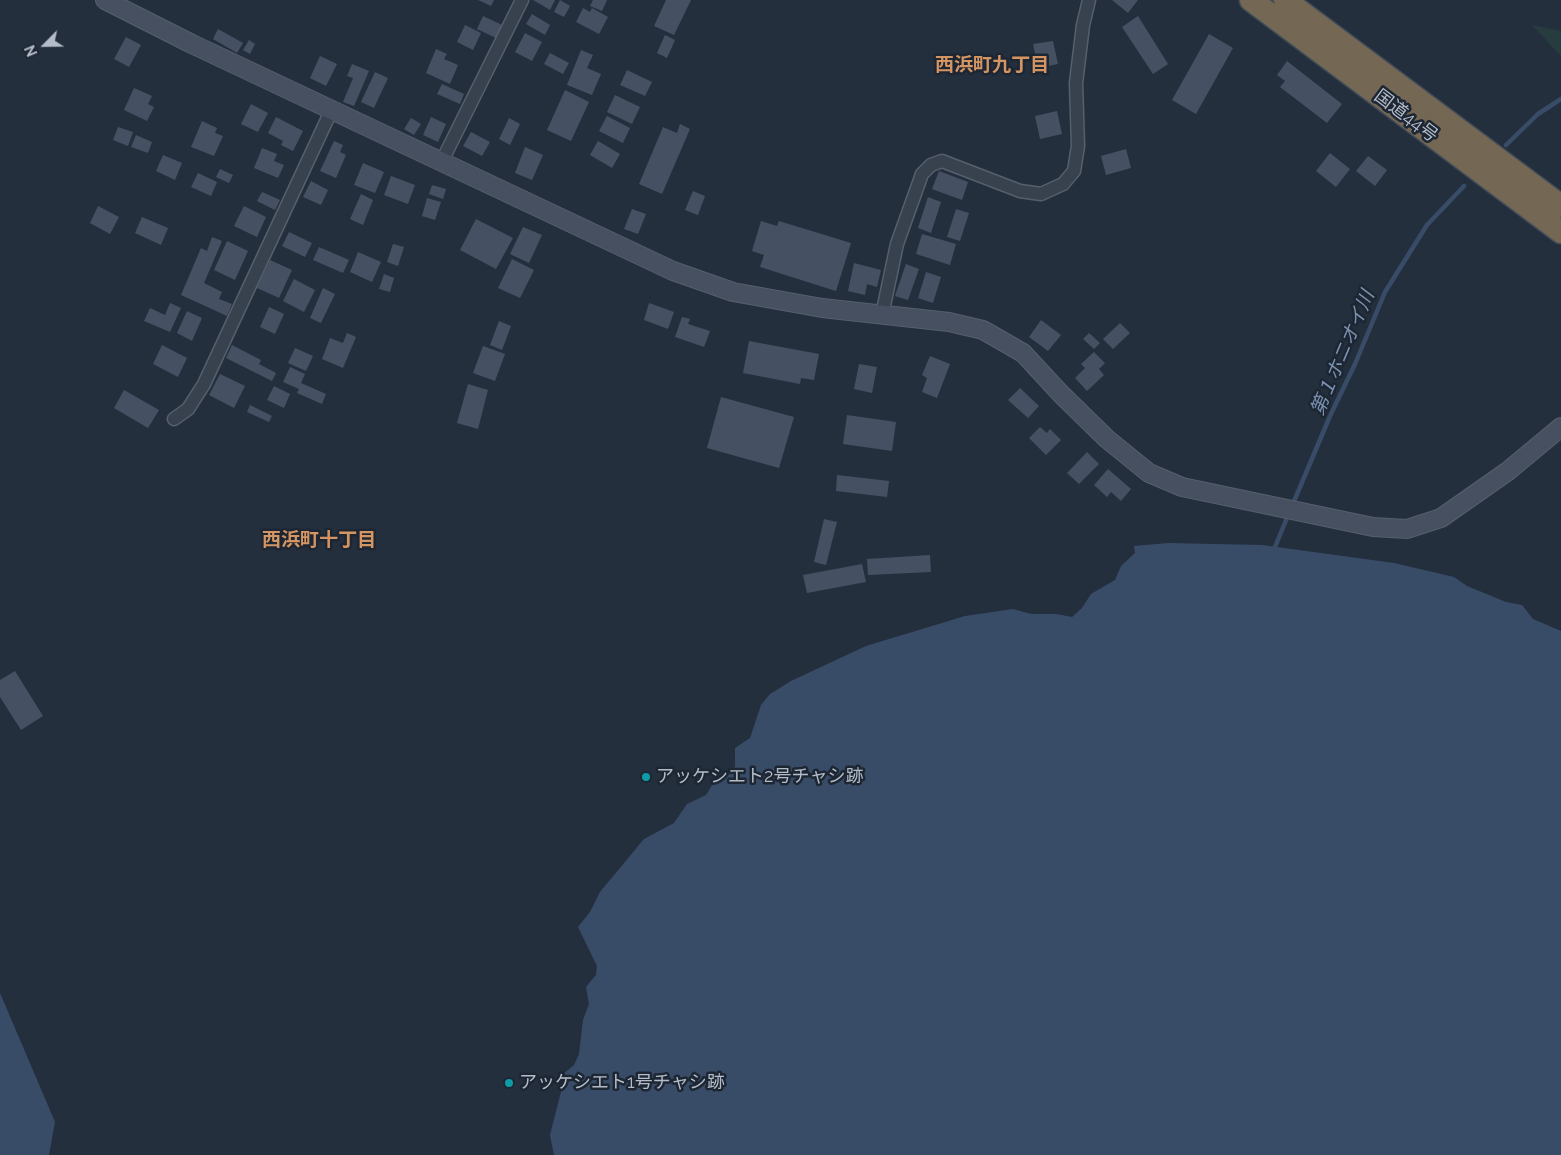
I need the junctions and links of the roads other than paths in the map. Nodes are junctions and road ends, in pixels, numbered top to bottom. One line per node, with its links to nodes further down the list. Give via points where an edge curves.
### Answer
1 (105, 0): 6 (street)
2 (522, 0): 7 (street)
3 (1089, 0): 10 (street, via 1076,83 1078,146 1074,171 1063,184 1041,194 1020,191 942,162 931,165 922,174 897,244)
4 (1251, 0): 9 (highway, 国道44号)
5 (1285, 0): 8 (highway, 国道44号)
6 (332, 109): 7 (street); 11 (street, via 204,384 188,409)
7 (442, 161): 10 (street, via 673,271 733,292)
8 (1561, 206)
9 (1561, 232)
10 (882, 315): 12 (street, via 949,322 983,330 1023,353 1107,439 1149,473 1182,487 1373,527 1407,529 1440,518 1508,471)
11 (174, 419)
12 (1561, 427)

